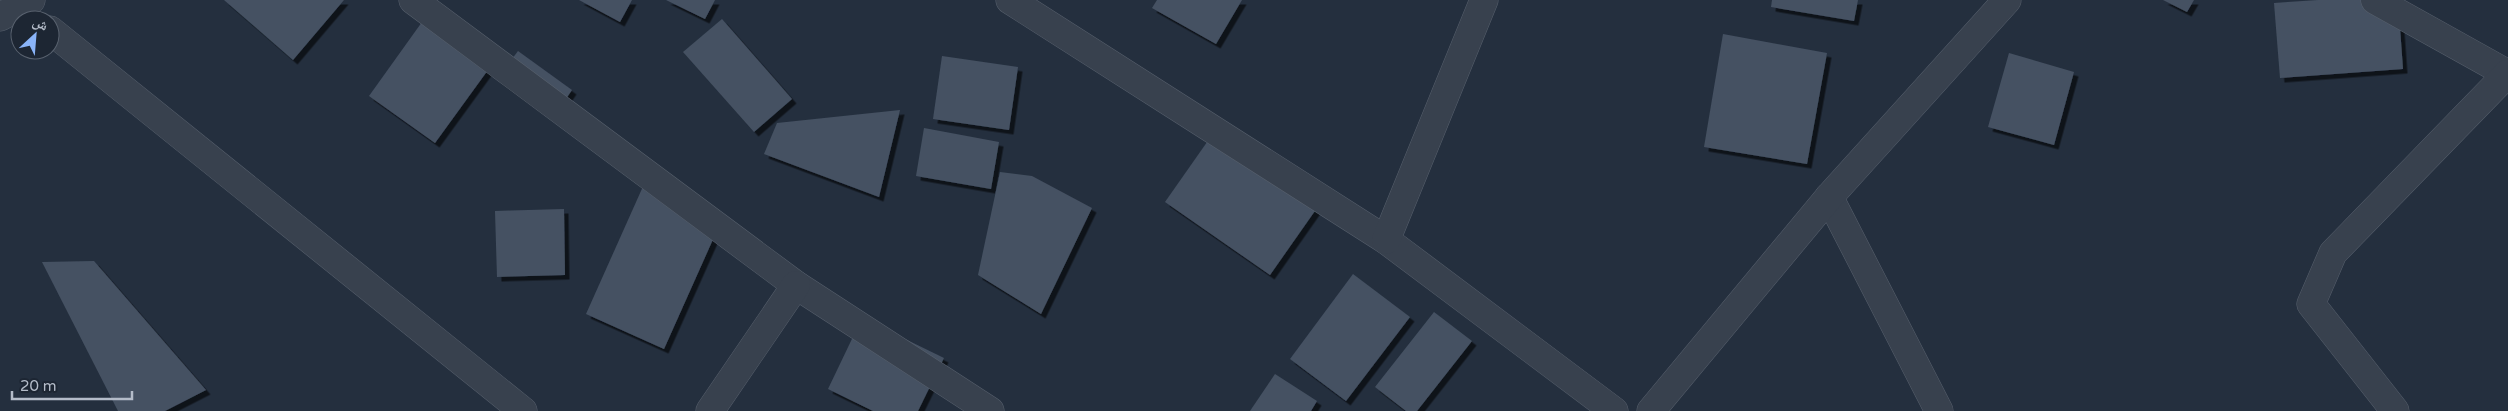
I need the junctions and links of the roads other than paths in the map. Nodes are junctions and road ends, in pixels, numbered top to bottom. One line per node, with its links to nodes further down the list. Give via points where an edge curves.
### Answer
1 (413, 0): 10 (street)
2 (1010, 0): 9 (street)
3 (1484, 0): 9 (street)
4 (2007, 0): 8 (street)
5 (2375, 0): 7 (street)
6 (60, 38): 11 (street)
7 (2508, 74): 17 (street, via 2333,253 2311,304)
8 (1830, 197): 15 (street); 16 (street)
9 (1386, 240): 14 (street)
10 (796, 285): 12 (street); 13 (street)
11 (523, 411)
12 (710, 411)
13 (990, 411)
14 (1614, 411)
15 (1651, 411)
16 (1940, 411)
17 (2395, 411)

